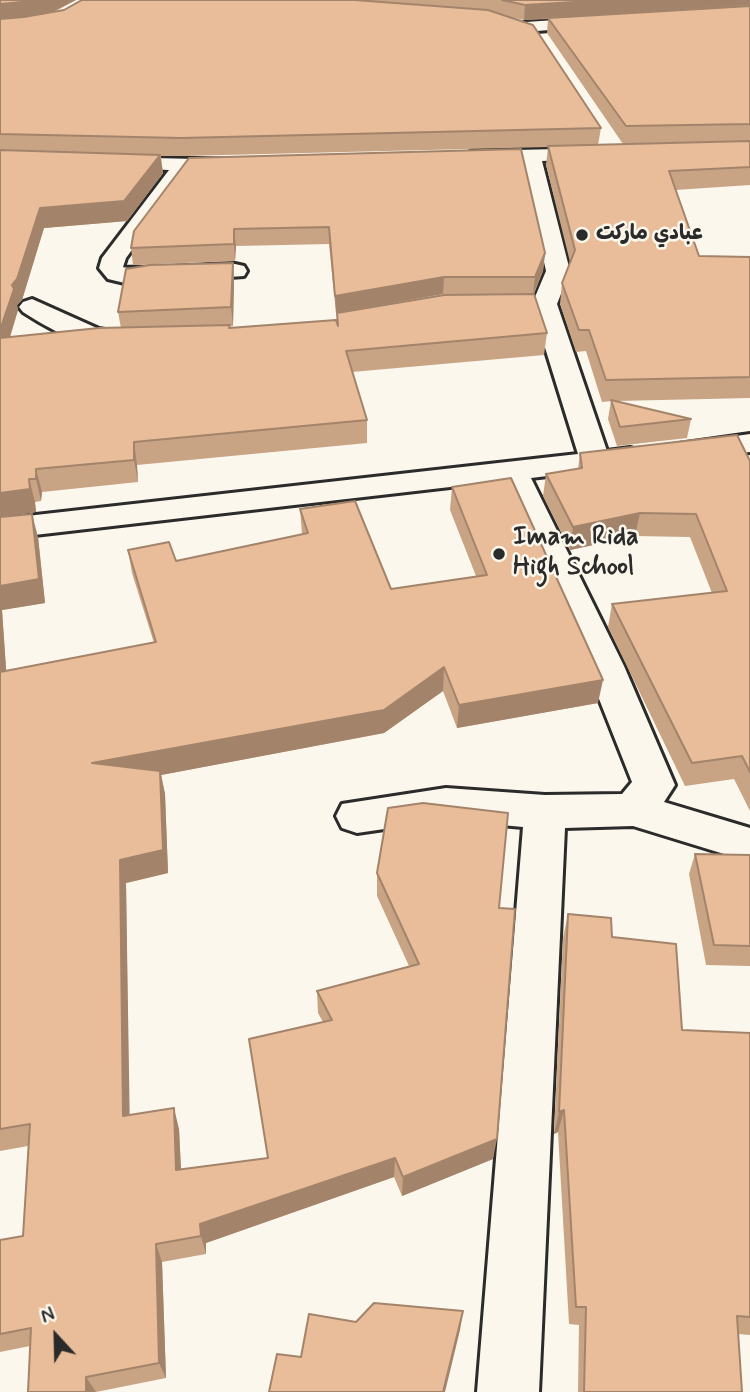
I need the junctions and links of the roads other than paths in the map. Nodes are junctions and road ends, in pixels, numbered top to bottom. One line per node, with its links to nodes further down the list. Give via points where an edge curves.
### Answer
1 (618, 21): 3 (street)
2 (506, 22): 3 (street)
3 (526, 27): 4 (street)
4 (545, 46)
5 (613, 147): 6 (street)
6 (531, 156): 7 (street); 12 (street, via 558,271)
7 (447, 158)
8 (87, 162): 10 (street)
9 (253, 163): 10 (street)
10 (183, 165): 11 (street, via 111,268 129,277)
11 (235, 271)
12 (544, 304): 13 (street); 17 (street)
13 (456, 305)
14 (32, 307): 15 (street, via 57,323 110,341)
15 (158, 341)
16 (750, 443): 17 (street)
17 (595, 461): 18 (street)
18 (512, 470): 19 (street); 20 (street, via 605,666 654,785)
19 (0, 529)
20 (634, 810): 21 (street); 23 (street)
21 (545, 812): 22 (street, via 446,804); 24 (street)
22 (357, 816)
23 (750, 845)
24 (508, 1392)

